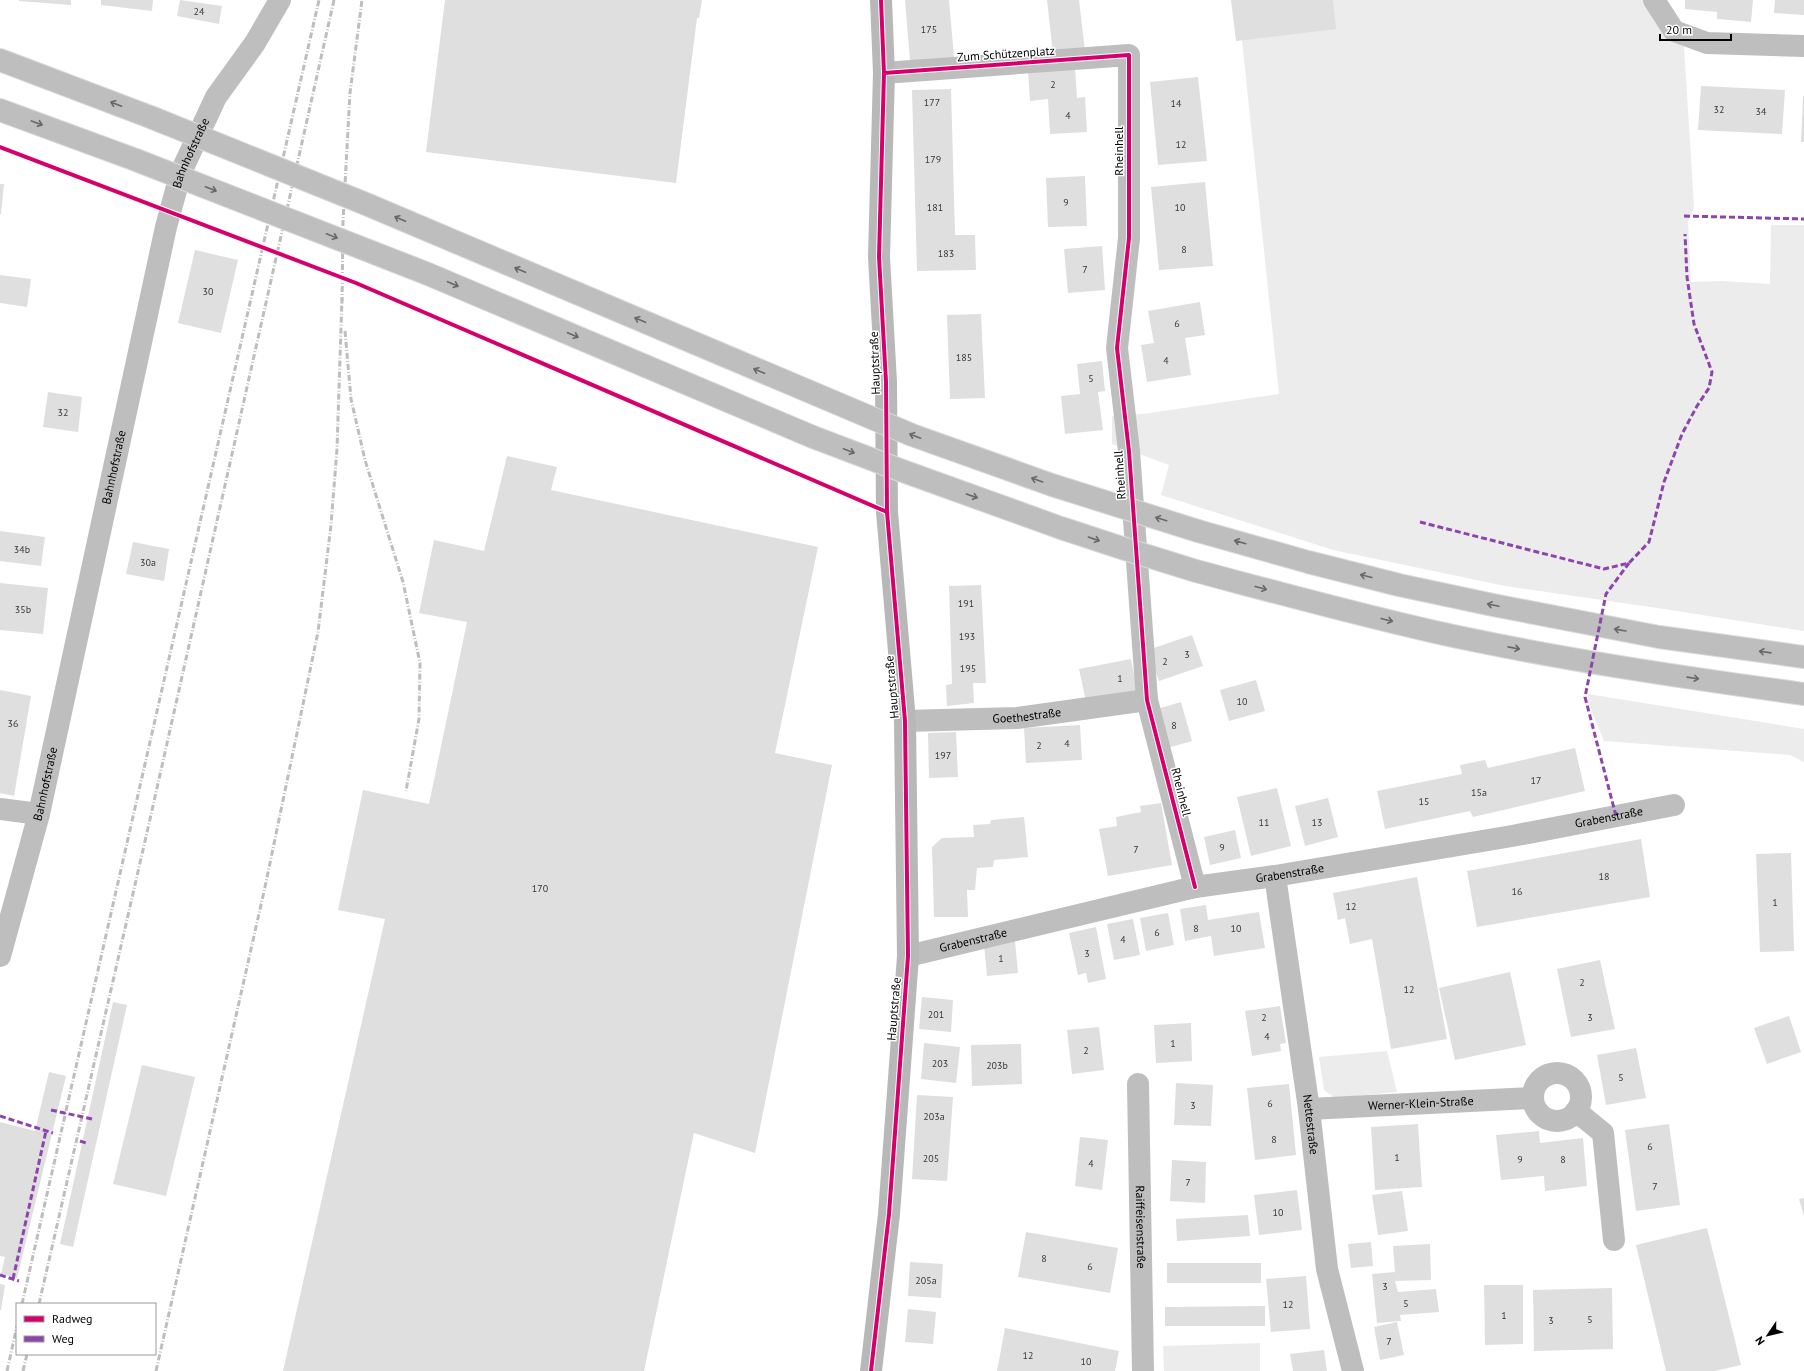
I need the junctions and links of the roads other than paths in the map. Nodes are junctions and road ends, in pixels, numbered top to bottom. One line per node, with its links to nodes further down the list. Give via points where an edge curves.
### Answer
1 (280, 0): 15 (main road, Bahnhofstraße, via 255,43 216,96 181,172 166,227)
2 (880, 0): 7 (main road, Hauptstraße)
3 (1654, 0): 4 (main road, via 1674,31 1707,42)
4 (1804, 46)
5 (1129, 55): 7 (main road, Zum Schützenplatz); 11 (main road, Rheinhell, via 1129,238 1117,348 1129,451)
6 (0, 60): 9 (main road, one-way to 6, bridge, via 1556,618 1399,585 1308,562 1052,485 912,435 373,208 153,118)
7 (884, 72): 12 (main road, Hauptstraße, via 879,257 886,382 887,512)
8 (0, 110): 10 (main road, one-way to 10, bridge, via 428,274 813,437 1122,548 1262,589 1435,632 1654,673)
9 (1804, 657)
10 (1804, 694)
11 (1147, 700): 12 (main road, Goethestraße, via 1017,718); 17 (main road, Rheinhell)
12 (905, 721): 19 (main road, Hauptstraße)
13 (1674, 805): 16 (main road, Grabenstraße, via 1512,836)
14 (0, 809): 15 (main road)
15 (39, 814): 18 (main road, Bahnhofstraße)
16 (1275, 876): 17 (main road, Grabenstraße); 22 (main road, Nettestraße)
17 (1195, 887): 19 (main road, Grabenstraße)
18 (0, 956)
19 (908, 956): 25 (main road, Hauptstraße, via 889,1214)
20 (1138, 1084): 26 (main road, Raiffeisenstraße)
21 (1533, 1098): 22 (main road, Werner-Klein-Straße); 23 (main road, via 1537,1110 1546,1118 1562,1120); 23 (main road, via 1538,1082 1548,1075 1560,1073 1568,1076 1579,1087 1581,1096)
22 (1309, 1109): 27 (main road, Nettestraße, via 1327,1269)
23 (1576, 1111): 24 (main road, via 1603,1133)
24 (1614, 1240)
25 (871, 1371)
26 (1143, 1371)
27 (1353, 1371)

